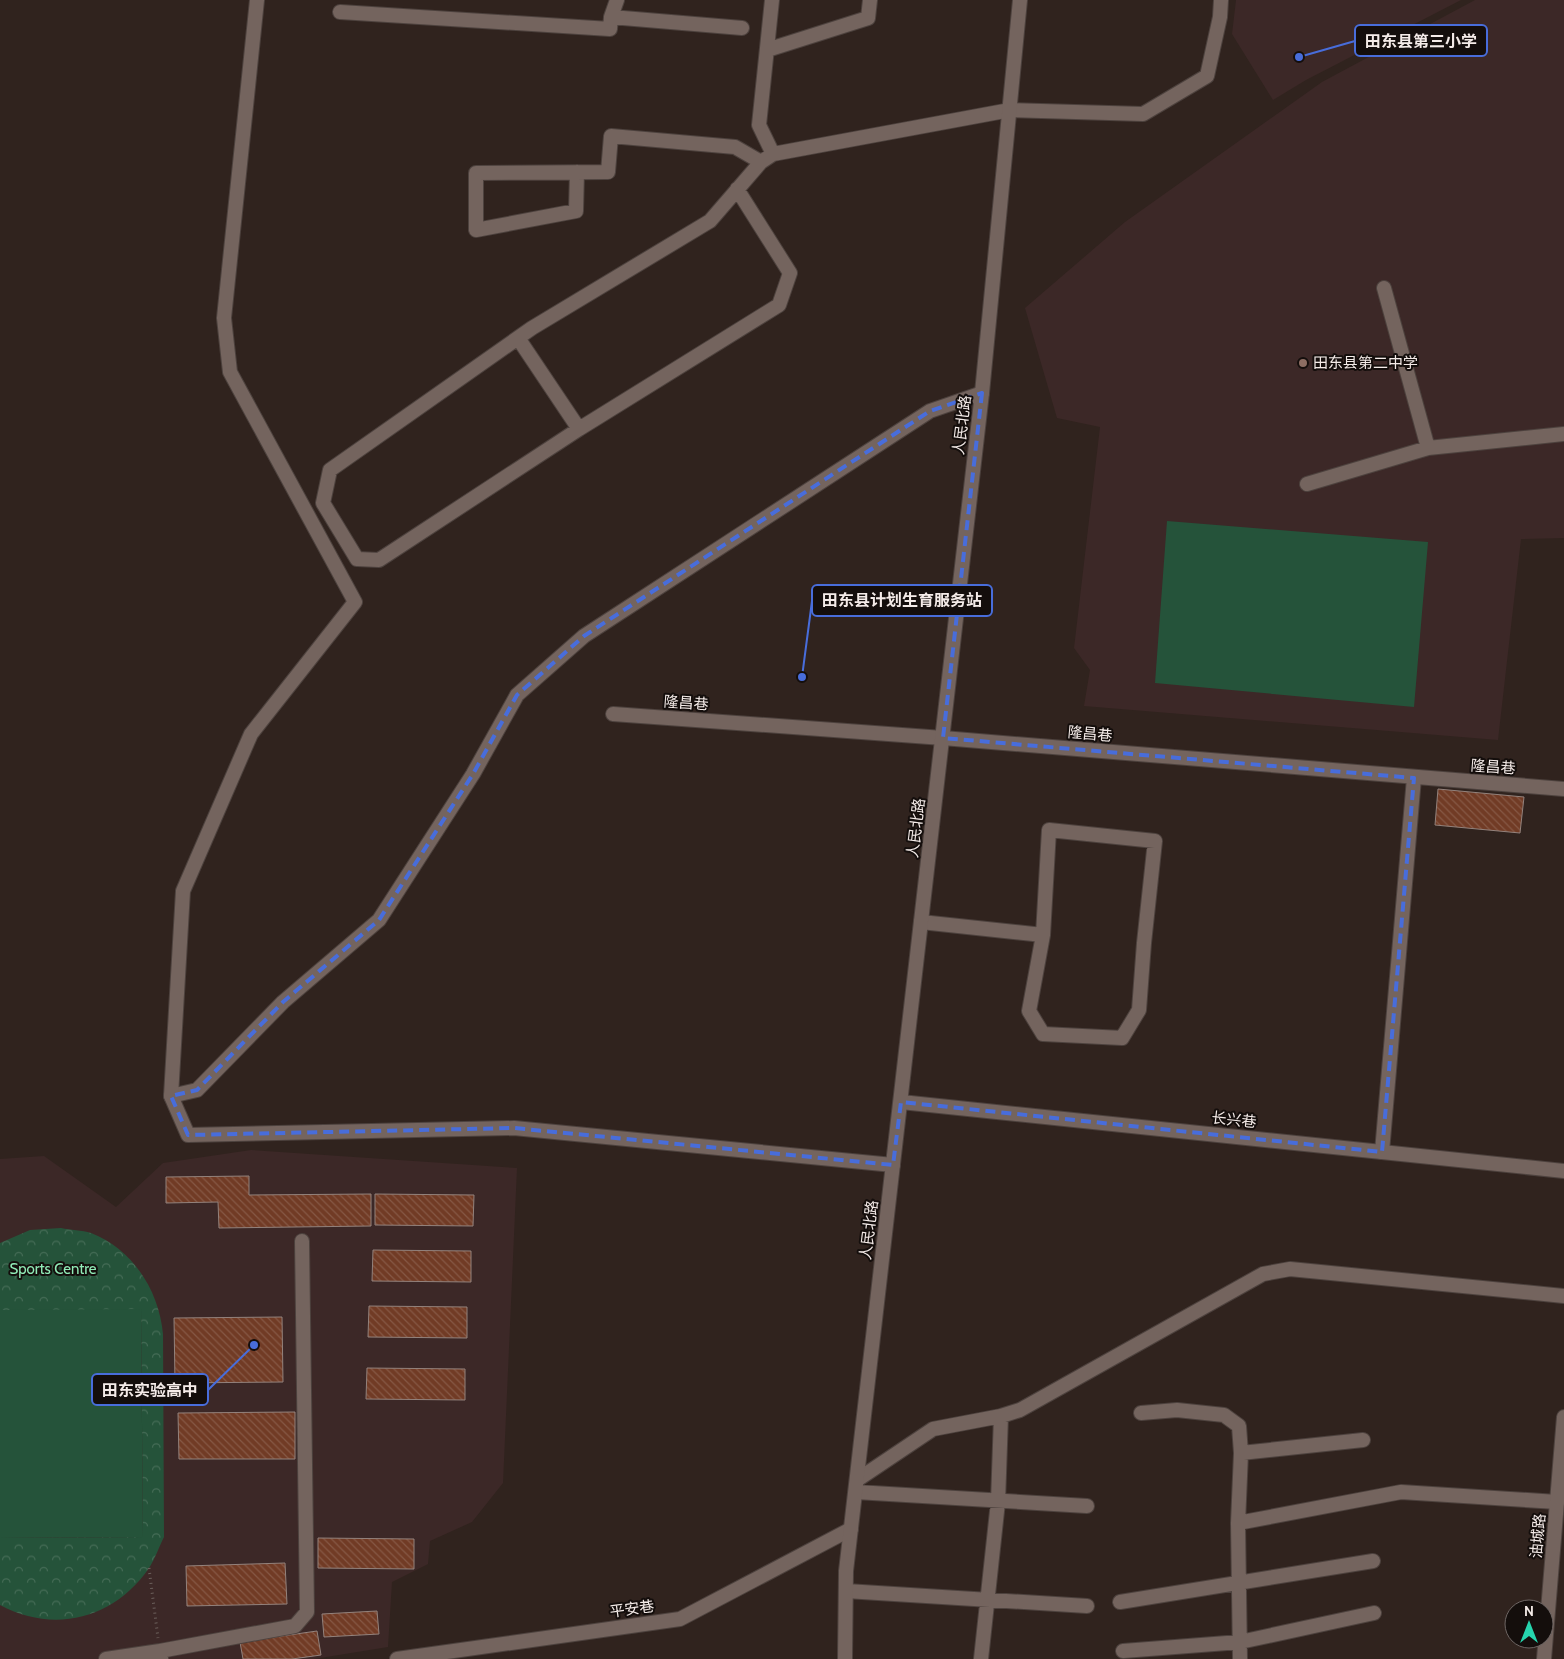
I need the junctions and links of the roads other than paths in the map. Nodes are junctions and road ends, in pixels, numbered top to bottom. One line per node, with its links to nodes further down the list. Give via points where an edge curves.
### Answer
1 (257, 0): 28 (street, via 224,318 230,372 355,602 251,734 183,891)
2 (617, 0): 8 (street)
3 (772, 0): 10 (street)
4 (870, 0): 10 (street, via 868,18)
5 (1020, 0): 11 (street, 人民北路)
6 (1221, 0): 11 (street, via 1207,76 1142,114)
7 (340, 12): 8 (street, via 610,29)
8 (611, 17): 9 (street)
9 (742, 28)
10 (767, 50): 12 (street, via 759,125)
11 (1010, 110): 12 (street); 17 (street, 人民北路)
12 (767, 158): 13 (street, via 736,147 611,136 608,172); 14 (street)
13 (577, 172): 13 (street, via 476,173 476,230 576,211)
14 (737, 189): 16 (street, via 710,221); 18 (street, via 790,272 779,305)
15 (1384, 288): 20 (street)
16 (518, 338): 18 (street); 18 (street, via 330,470 323,502 356,559 379,560)
17 (982, 393): 23 (street, 人民北路); 28 (street, via 930,412 584,636 517,696 473,774 379,920 283,1002 197,1090)
18 (579, 429)
19 (1564, 434): 20 (street)
20 (1428, 448): 21 (street)
21 (1307, 484)
22 (613, 714): 23 (street, 隆昌巷)
23 (942, 738): 24 (street, 隆昌巷); 26 (street, 人民北路)
24 (1414, 778): 25 (street, 隆昌巷); 30 (street)
25 (1564, 789)
26 (921, 922): 27 (street); 29 (street, 人民北路)
27 (1042, 935): 27 (street, via 1049,830 1155,841 1139,1010 1122,1038 1042,1034 1029,1011)
28 (171, 1096): 31 (street, via 188,1135 514,1128)
29 (901, 1102): 30 (street, 长兴巷); 31 (street, 人民北路)
30 (1382, 1152): 32 (street, 长兴巷)
31 (893, 1165): 40 (street, 人民北路)
32 (1564, 1171)
33 (302, 1241): 55 (street, via 307,1612 295,1626)
34 (1564, 1296): 36 (street, via 1290,1269 1263,1274 1020,1410)
35 (1141, 1413): 39 (street, via 1177,1410 1224,1415 1239,1426)
36 (1001, 1416): 40 (street, via 933,1429); 41 (street)
37 (1564, 1417): 42 (street, 油城路)
38 (1363, 1440): 39 (street)
39 (1241, 1453): 44 (street)
40 (856, 1486): 41 (street); 45 (street, 人民北路)
41 (998, 1502): 43 (street); 49 (street)
42 (1557, 1502): 44 (street, via 1401,1492); 61 (street, 油城路)
43 (1087, 1506)
44 (1238, 1523): 47 (street)
45 (851, 1529): 48 (street, 人民北路); 57 (street, 平安巷, via 680,1619)
46 (1373, 1561): 47 (street)
47 (1239, 1582): 50 (street); 53 (street)
48 (846, 1591): 49 (street); 58 (street, 人民北路)
49 (987, 1600): 51 (street); 59 (street)
50 (1120, 1602)
51 (1087, 1606)
52 (1374, 1612): 53 (street)
53 (1240, 1642): 54 (street); 60 (street)
54 (1123, 1651)
55 (160, 1655): 56 (street)
56 (106, 1659)
57 (397, 1659)
58 (845, 1659)
59 (981, 1659)
60 (1240, 1659)
61 (1544, 1659)

